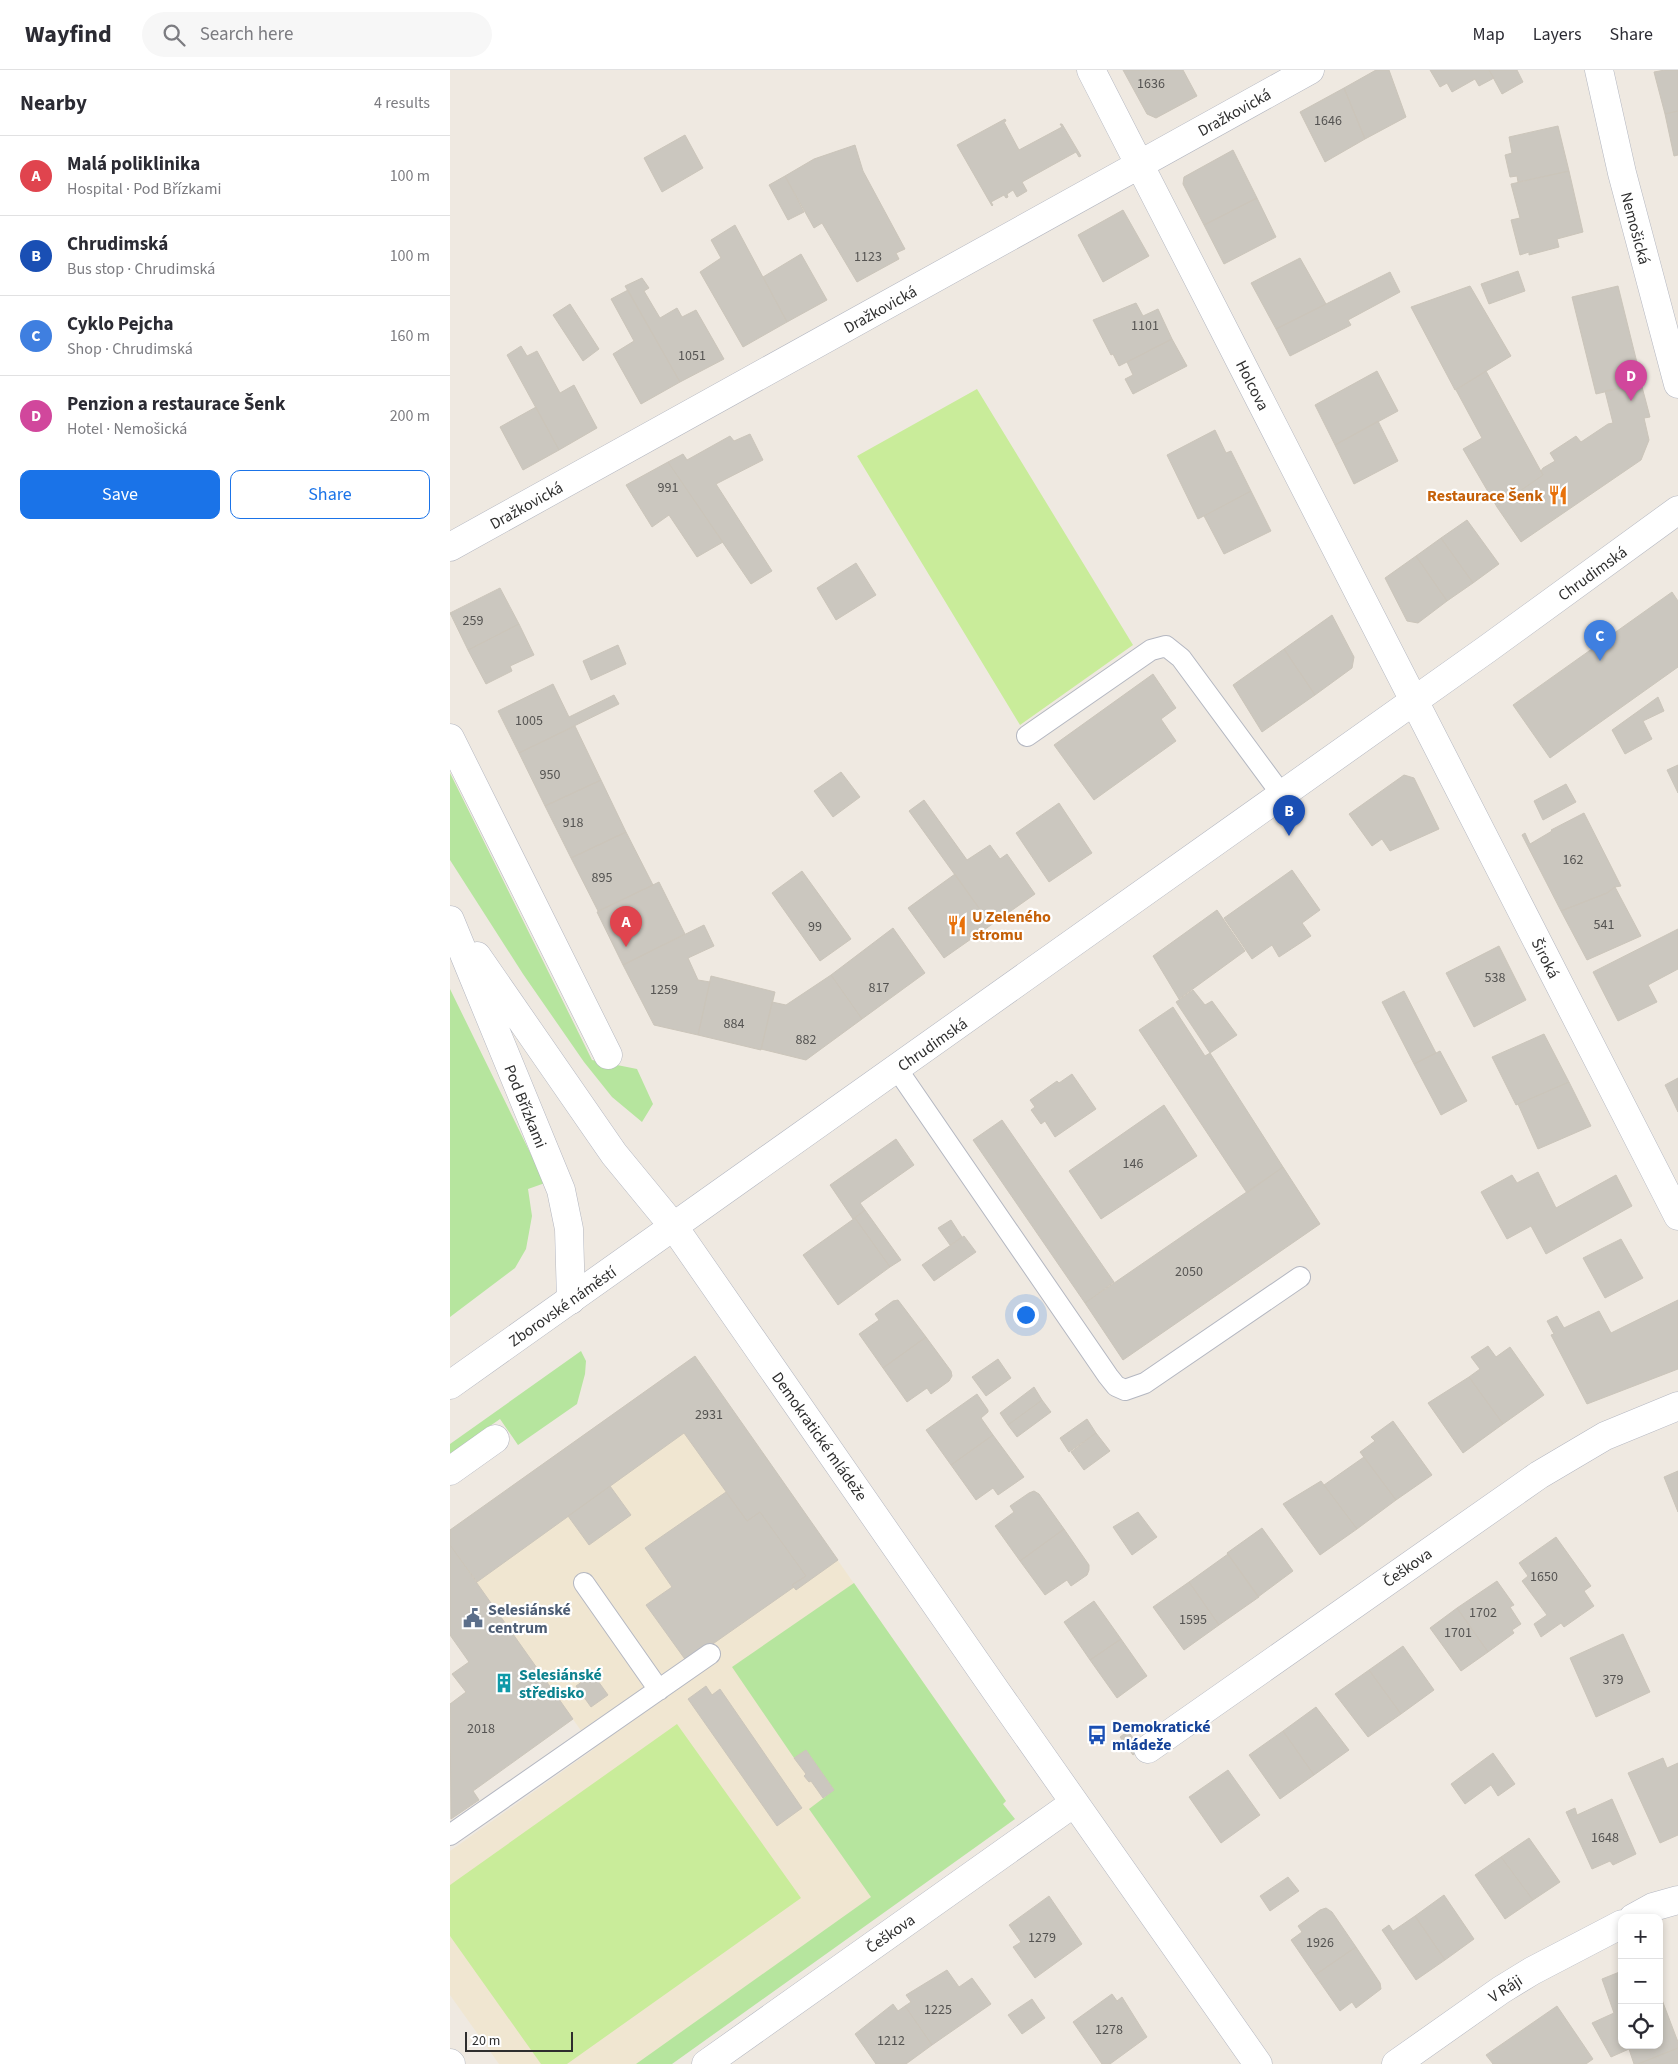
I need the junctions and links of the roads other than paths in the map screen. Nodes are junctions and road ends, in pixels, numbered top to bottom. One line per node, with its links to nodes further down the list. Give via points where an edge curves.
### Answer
1 (1091, 70): 4 (street, Holcova)
2 (1310, 70): 4 (street, Dražkovická)
3 (1599, 70): 5 (street, Nemošická, via 1622,173)
4 (1139, 165): 7 (street, Dražkovická); 8 (street, Holcova)
5 (1678, 384)
6 (1678, 510): 8 (street, Chrudimská)
7 (450, 547)
8 (1414, 701): 11 (street, Chrudimská); 15 (street, Široká)
9 (1027, 736): 11 (lane, via 1151,650 1166,646 1181,658)
10 (450, 738): 13 (street)
11 (1282, 795): 14 (street, Chrudimská)
12 (450, 919): 16 (street, Pod Břízkami, via 614,1154); 18 (street, Pod Břízkami, via 561,1190 569,1230)
13 (608, 1055)
14 (897, 1069): 16 (street, Chrudimská); 17 (lane, via 1116,1386 1125,1390 1145,1383)
15 (1678, 1216)
16 (674, 1227): 18 (street, Zborovské náměstí); 27 (street, Demokratické mládeže)
17 (1300, 1277)
18 (571, 1300): 19 (street, Zborovské náměstí)
19 (450, 1385)
20 (1678, 1406): 26 (street, Češkova, via 1605,1436 1539,1475)
21 (495, 1438): 22 (street)
22 (450, 1471)
23 (584, 1583): 25 (lane)
24 (710, 1654): 25 (lane)
25 (658, 1690): 28 (lane)
26 (1148, 1749)
27 (1074, 1802): 32 (street, Češkova); 33 (street, Demokratické mládeže)
28 (450, 1836)
29 (1676, 1906): 30 (street, via 1653,1907)
30 (1640, 1914)
31 (1618, 1926): 34 (street, V Ráji, via 1501,1990)
32 (706, 2064)
33 (1258, 2064)
34 (1396, 2064)

